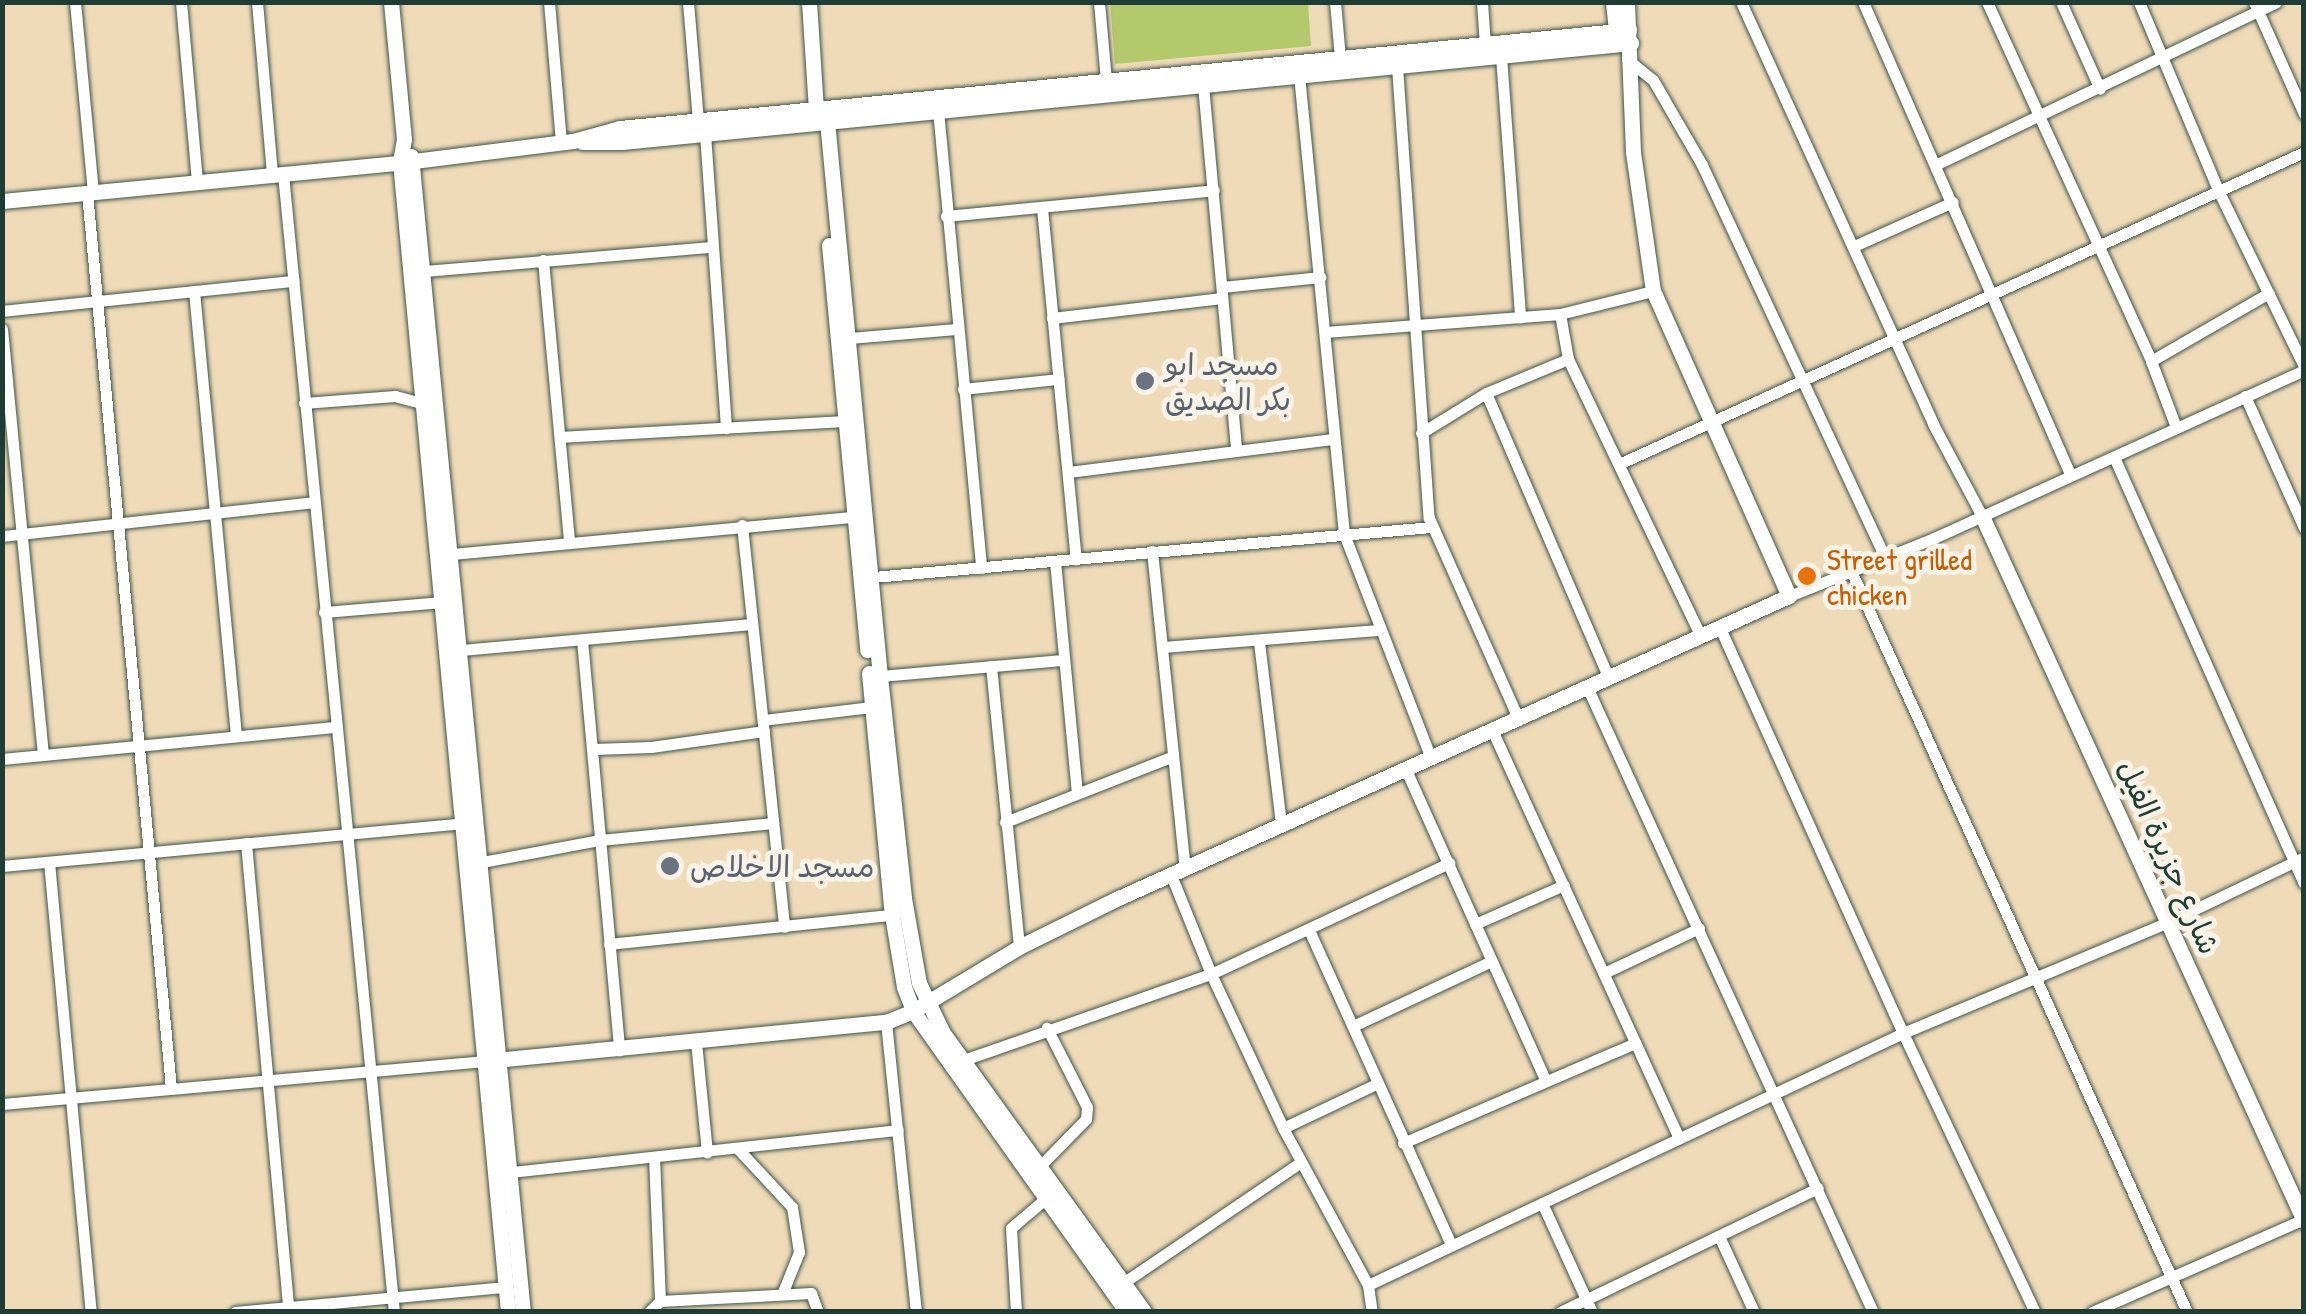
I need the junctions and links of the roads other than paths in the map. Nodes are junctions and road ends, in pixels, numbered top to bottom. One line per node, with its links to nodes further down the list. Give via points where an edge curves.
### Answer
1 (75, 2): 42 (street)
2 (181, 2): 40 (street)
3 (256, 2): 39 (street)
4 (391, 2): 37 (street)
5 (549, 2): 35 (street)
6 (688, 2): 34 (street)
7 (809, 2): 32 (street)
8 (1099, 2): 27 (street)
9 (1335, 2): 24 (street)
10 (1482, 2): 20 (street)
11 (1626, 2): 18 (street); 21 (street)
12 (1741, 2): 49 (street)
13 (1862, 2): 38 (street)
14 (1986, 2): 33 (street)
15 (2060, 2): 29 (street)
16 (2139, 2): 23 (street)
17 (2276, 2): 19 (street)
18 (1613, 3): 21 (street)
19 (2255, 7): 23 (street); 31 (street)
20 (1485, 44): 21 (street); 24 (street)
21 (1625, 44): 22 (street); 56 (street); 75 (street, via 1702,166)
22 (1500, 56): 25 (street); 64 (street)
23 (2160, 56): 29 (street); 43 (street)
24 (1340, 58): 27 (street)
25 (1397, 66): 26 (street); 66 (street)
26 (1299, 76): 28 (street); 53 (street)
27 (1106, 80): 32 (street)
28 (1204, 85): 30 (street); 41 (street)
29 (2100, 89): 33 (street)
30 (938, 110): 32 (street); 47 (street)
31 (2304, 114)
32 (822, 115): 34 (street); 71 (street); 83 (street)
33 (2038, 118): 38 (street); 48 (street)
34 (702, 127): 35 (street, via 600,131); 50 (street)
35 (567, 142): 37 (street)
36 (2304, 152): 43 (street)
37 (407, 162): 39 (street); 52 (street); 60 (street)
38 (1935, 165): 45 (street)
39 (278, 174): 40 (street); 54 (street)
40 (198, 182): 42 (street)
41 (1214, 190): 46 (street); 57 (street)
42 (90, 192): 44 (street); 61 (street)
43 (2220, 192): 48 (street); 59 (street)
44 (2, 201)
45 (1953, 202): 49 (street); 58 (street)
46 (1042, 208): 47 (street); 65 (street)
47 (946, 216): 68 (street)
48 (2100, 245): 58 (street); 73 (street)
49 (1854, 246): 70 (street)
50 (712, 247): 51 (street); 85 (street)
51 (543, 260): 52 (street); 87 (street)
52 (424, 272): 60 (street)
53 (1320, 277): 57 (street); 69 (street)
54 (293, 281): 55 (street); 80 (street)
55 (194, 291): 61 (street); 95 (street)
56 (1653, 291): 63 (street); 82 (street)
57 (1222, 292): 65 (street); 89 (street)
58 (1992, 292): 70 (street); 93 (street)
59 (2269, 293): 73 (street); 74 (street)
60 (420, 295): 81 (street); 102 (street)
61 (99, 301): 62 (street); 98 (street)
62 (2, 310)
63 (1560, 314): 64 (street); 72 (street)
64 (1520, 317): 66 (street)
65 (1052, 318): 76 (street)
66 (1413, 326): 69 (street); 86 (street)
67 (2, 329): 103 (street)
68 (957, 329): 71 (street); 77 (street)
69 (1326, 332): 88 (street)
70 (1897, 337): 75 (street); 96 (street)
71 (849, 338): 114 (street)
72 (1568, 359): 78 (street); 91 (street)
73 (2152, 361): 84 (street)
74 (2304, 368): 79 (street)
75 (1804, 377): 82 (street); 109 (street)
76 (1058, 379): 77 (street); 92 (street)
77 (963, 389): 112 (street)
78 (1486, 393): 86 (street); 129 (street)
79 (2245, 396): 84 (street); 101 (street)
80 (304, 402): 81 (street, via 394,396); 94 (street)
81 (422, 404): 102 (street)
82 (1710, 420): 91 (street); 115 (street)
83 (844, 421): 85 (street); 97 (street)
84 (2176, 426): 90 (street)
85 (726, 428): 87 (street)
86 (1421, 432): 100 (street)
87 (560, 437): 106 (street)
88 (1333, 439): 89 (street); 104 (street)
89 (1236, 449): 92 (street)
90 (2114, 456): 93 (street); 153 (street)
91 (1621, 463): 121 (street)
92 (1068, 472): 110 (street)
93 (2070, 474): 96 (street)
94 (314, 502): 95 (street); 117 (street)
95 (218, 514): 98 (street); 136 (street)
96 (1982, 516): 109 (street); 162 (street, شارع جزيرة الفيل)
97 (851, 517): 99 (street); 114 (street)
98 (121, 525): 103 (street); 137 (street)
99 (742, 526): 106 (street); 118 (street)
100 (1431, 526): 104 (street); 132 (street)
101 (2304, 528)
102 (442, 531): 108 (street); 116 (street)
103 (22, 534): 105 (street); 139 (street)
104 (1344, 534): 107 (street); 120 (street)
105 (2, 536)
106 (569, 541): 108 (street)
107 (1152, 552): 110 (street); 124 (street)
108 (452, 554): 125 (street)
109 (1886, 558): 113 (street)
110 (1076, 559): 111 (street)
111 (1055, 561): 112 (street); 126 (street)
112 (980, 568): 114 (street)
113 (1852, 573): 115 (street); 172 (street)
114 (864, 578): 128 (street); 131 (street)
115 (1789, 596): 119 (street)
116 (442, 602): 117 (street); 146 (street)
117 (324, 612): 134 (street)
118 (752, 624): 122 (street); 133 (street)
119 (1720, 628): 121 (street); 177 (street)
120 (1378, 630): 123 (street); 141 (street)
121 (1701, 636): 129 (street)
122 (582, 640): 125 (street); 138 (street)
123 (1259, 642): 124 (street); 148 (street)
124 (1162, 647): 140 (street)
125 (461, 650): 155 (street)
126 (1062, 660): 127 (street); 144 (street)
127 (991, 666): 128 (street); 145 (street)
128 (880, 676): 173 (street)
129 (1609, 679): 130 (street)
130 (1588, 689): 132 (street); 165 (street)
131 (872, 707): 133 (street); 161 (street)
132 (1519, 720): 135 (street)
133 (764, 726): 138 (street, via 651,747); 147 (street)
134 (336, 727): 136 (street); 149 (street)
135 (1493, 732): 141 (street); 160 (street)
136 (236, 735): 137 (street)
137 (138, 742): 139 (street); 152 (street)
138 (594, 748): 150 (street)
139 (44, 754): 142 (street)
140 (1173, 756): 144 (street); 158 (street)
141 (1430, 758): 143 (street)
142 (2, 759)
143 (1406, 770): 148 (street); 156 (street)
144 (1077, 793): 145 (street)
145 (1005, 822): 168 (street)
146 (464, 823): 149 (street); 181 (street)
147 (773, 823): 150 (street); 164 (street)
148 (1281, 824): 158 (street)
149 (346, 834): 151 (street); 183 (street)
150 (600, 840): 155 (street); 167 (street)
151 (246, 843): 152 (street); 184 (street)
152 (146, 852): 154 (street); 187 (street)
153 (2299, 859): 159 (street); 162 (street)
154 (49, 862): 157 (street); 189 (street)
155 (482, 862): 181 (street)
156 (1449, 864): 163 (street); 166 (street)
157 (2, 866)
158 (1178, 872): 168 (street); 170 (street)
159 (2304, 883)
160 (1564, 885): 163 (street); 171 (street)
161 (892, 915): 164 (street); 173 (street, via 904,987)
162 (2168, 922): 172 (street); 204 (street, شارع جزيرة الفيل)
163 (1476, 924): 169 (street)
164 (784, 927): 167 (street)
165 (1699, 928): 171 (street); 188 (street)
166 (1309, 930): 170 (street); 175 (street)
167 (609, 944): 180 (street)
168 (1019, 947): 173 (street)
169 (1492, 961): 175 (street); 185 (street)
170 (1211, 974): 176 (street); 191 (street)
171 (1604, 974): 179 (street)
172 (2032, 978): 177 (street); 207 (street)
173 (919, 1007): 174 (street); 182 (street)
174 (886, 1022): 178 (street); 192 (street)
175 (1353, 1026): 186 (street)
176 (1047, 1028): 182 (street); 199 (street, via 1087,1107 1086,1119)
177 (1903, 1033): 188 (street); 231 (street)
178 (696, 1042): 180 (street); 196 (street)
179 (1635, 1043): 185 (street); 193 (street)
180 (619, 1050): 181 (street)
181 (493, 1060): 183 (street); 200 (street); 210 (street)
182 (955, 1063): 199 (street); 202 (street)
183 (368, 1068): 184 (street); 212 (street)
184 (268, 1078): 187 (street); 215 (street)
185 (1546, 1081): 194 (street)
186 (1378, 1083): 191 (street); 194 (street)
187 (171, 1089): 189 (street)
188 (1776, 1093): 193 (street); 201 (street)
189 (71, 1097): 190 (street); 216 (street)
190 (2, 1104)
191 (1283, 1128): 198 (street)
192 (898, 1130): 195 (street); 223 (street)
193 (1678, 1136): 203 (street)
194 (1403, 1143): 206 (street)
195 (739, 1150): 196 (street); 211 (street, via 792,1207 798,1252)
196 (706, 1152): 197 (street)
197 (654, 1157): 200 (street); 213 (street)
198 (1301, 1162): 208 (street); 209 (street)
199 (1039, 1167): 208 (street)
200 (512, 1172): 220 (street)
201 (1818, 1188): 205 (street); 230 (street)
202 (1045, 1199): 224 (street, via 1011,1228); 225 (street)
203 (1542, 1203): 206 (street); 214 (street)
204 (2303, 1220): 207 (street)
205 (1718, 1236): 214 (street); 229 (street)
206 (1451, 1244): 209 (street)
207 (2172, 1279): 232 (street); 233 (street)
208 (1123, 1283): 226 (street)
209 (1368, 1285): 227 (street)
210 (506, 1287): 212 (street); 219 (street)
211 (782, 1294): 213 (street); 222 (street, via 814,1294)
212 (392, 1298): 215 (street); 218 (street)
213 (660, 1300): 221 (street)
214 (1589, 1306): 228 (street)
215 (288, 1309): 217 (street)
216 (91, 1312)
217 (235, 1312)
218 (394, 1312)
219 (508, 1312)
220 (523, 1312)
221 (649, 1312)
222 (818, 1312)
223 (916, 1312)
224 (1016, 1312)
225 (1127, 1312)
226 (1144, 1312)
227 (1372, 1312)
228 (1560, 1312)
229 (1754, 1312)
230 (1873, 1312)
231 (2035, 1312)
232 (2092, 1312)
233 (2187, 1312)

